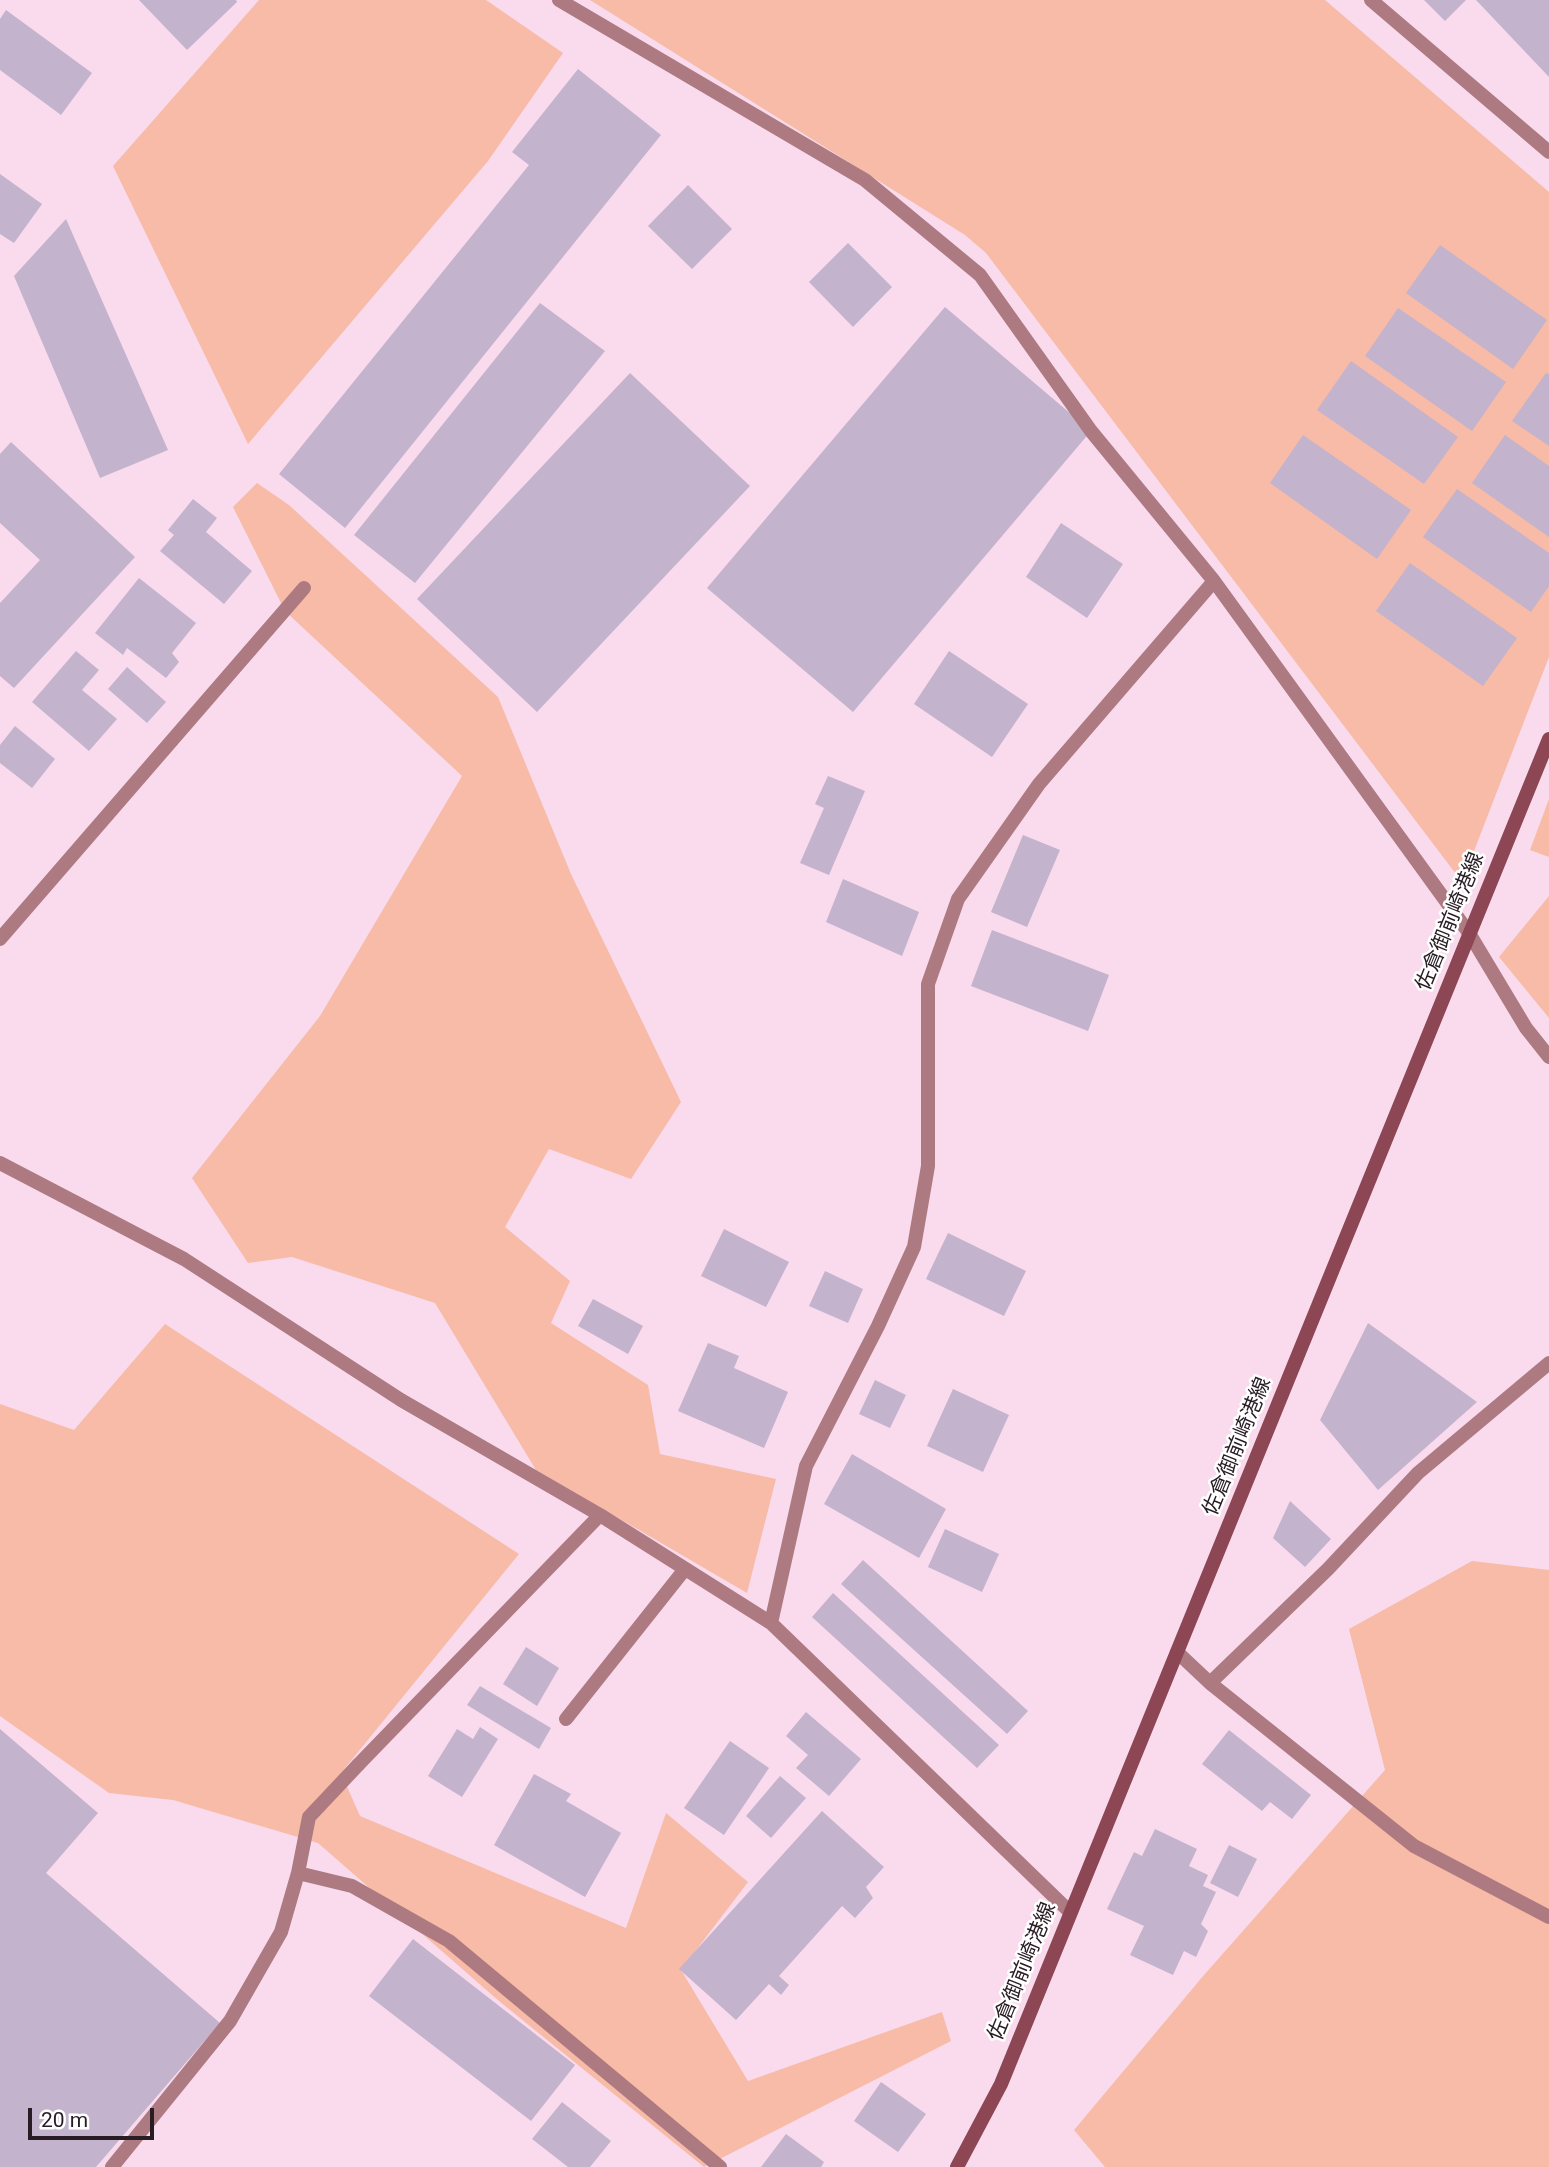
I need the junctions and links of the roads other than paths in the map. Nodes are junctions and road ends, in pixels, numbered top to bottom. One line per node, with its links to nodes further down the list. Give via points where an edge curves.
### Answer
1 (559, 0): 4 (street, via 865,180 980,275 1091,431)
2 (1371, 0): 3 (street)
3 (1549, 152)
4 (1214, 581): 7 (street); 14 (street, via 1039,784 958,899 928,984 928,1166 914,1247 806,1466)
5 (304, 588): 8 (street)
6 (1549, 739): 7 (main road, 佐倉御前崎港線)
7 (1469, 933): 9 (street, via 1526,1028); 15 (main road, 佐倉御前崎港線)
8 (0, 939)
9 (1549, 1056)
10 (0, 1163): 12 (street, via 184,1259 401,1400)
11 (1549, 1363): 16 (street, via 1418,1473 1328,1569)
12 (600, 1516): 13 (street); 18 (street, via 309,1817)
13 (685, 1569): 14 (street); 17 (street)
14 (771, 1623): 19 (street)
15 (1177, 1652): 16 (street); 19 (main road, 佐倉御前崎港線)
16 (1210, 1683): 20 (street, via 1413,1846)
17 (565, 1720)
18 (298, 1873): 21 (street, via 281,1931 230,2021); 22 (street, via 352,1886 449,1941)
19 (1070, 1912): 23 (main road, 佐倉御前崎港線, via 1001,2084)
20 (1549, 1917)
21 (112, 2167)
22 (720, 2167)
23 (957, 2167)

